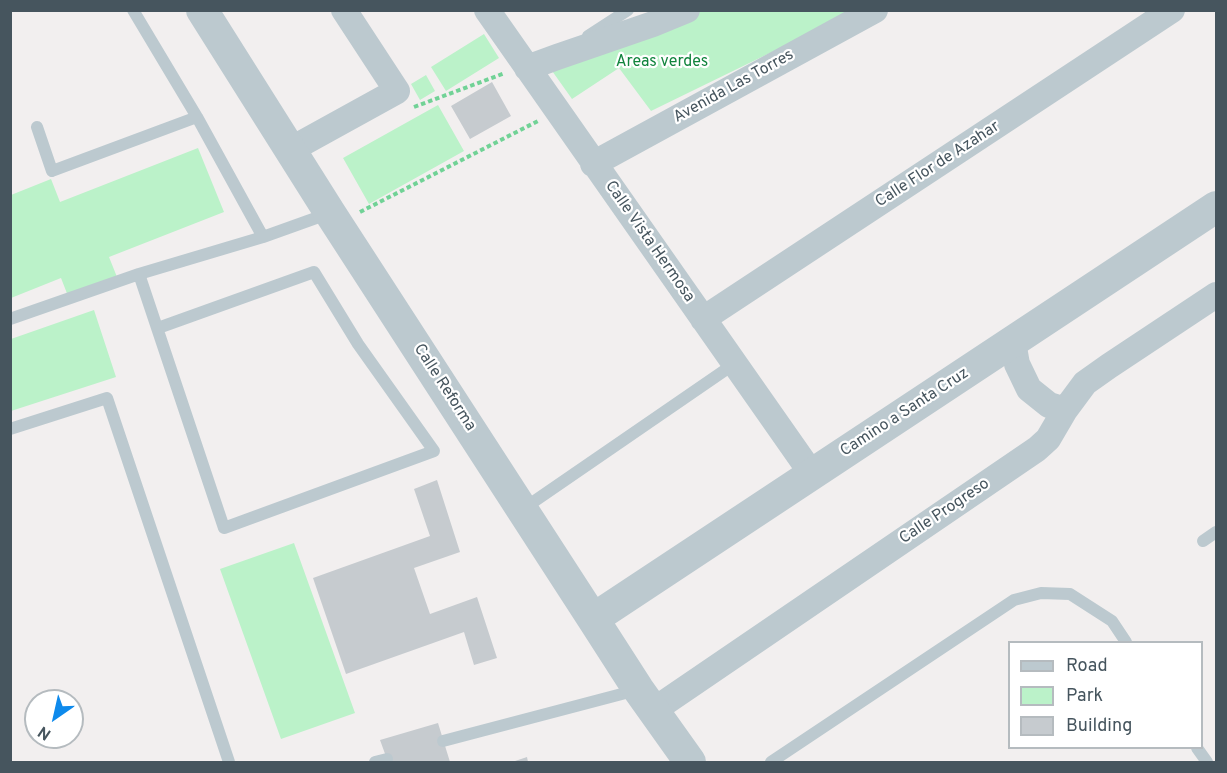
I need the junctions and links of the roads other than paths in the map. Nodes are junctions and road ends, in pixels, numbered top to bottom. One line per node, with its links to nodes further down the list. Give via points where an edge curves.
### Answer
1 (133, 10): 11 (lane)
2 (202, 10): 13 (street, Calle Reforma)
3 (344, 10): 13 (street, via 397,91)
4 (487, 10): 10 (street, Calle Vista Hermosa)
5 (628, 10): 9 (lane)
6 (687, 10): 9 (street)
7 (876, 10): 14 (street, Avenida Las Torres)
8 (1172, 10): 21 (street, Calle Flor de Azahar)
9 (557, 57): 10 (street)
10 (528, 68): 14 (street, Calle Vista Hermosa)
11 (197, 117): 12 (lane, via 52,171); 17 (lane)
12 (37, 127)
13 (290, 150): 16 (street, Calle Reforma)
14 (593, 164): 21 (street, Calle Vista Hermosa)
15 (1216, 207): 23 (street, Camino a Santa Cruz)
16 (333, 219): 17 (lane); 28 (street, Calle Reforma)
17 (263, 237): 18 (lane)
18 (139, 274): 20 (lane); 22 (lane)
19 (1216, 295): 25 (street, Calle Progreso, via 1085,383)
20 (10, 319)
21 (703, 319): 24 (street, Calle Vista Hermosa)
22 (158, 328): 22 (lane, via 224,528 434,451 358,344 314,272)
23 (1013, 342): 25 (street, via 1017,364 1029,389 1049,405); 27 (street, Camino a Santa Cruz)
24 (734, 364): 27 (street, Calle Vista Hermosa); 28 (lane)
25 (1065, 410): 33 (street, Calle Progreso, via 1048,439 1037,449)
26 (10, 429): 36 (lane, via 107,398)
27 (812, 474): 31 (street, Camino a Santa Cruz)
28 (523, 509): 31 (street, Calle Reforma)
29 (1216, 532): 30 (lane)
30 (1203, 542)
31 (594, 619): 33 (street, Calle Reforma)
32 (1125, 641): 38 (lane, via 1112,621 1070,594 1041,594 1014,600)
33 (646, 700): 34 (lane); 37 (street, Calle Reforma)
34 (443, 741)
35 (1198, 749): 39 (lane)
36 (229, 762)
37 (690, 762)
38 (771, 762)
39 (1207, 762)

